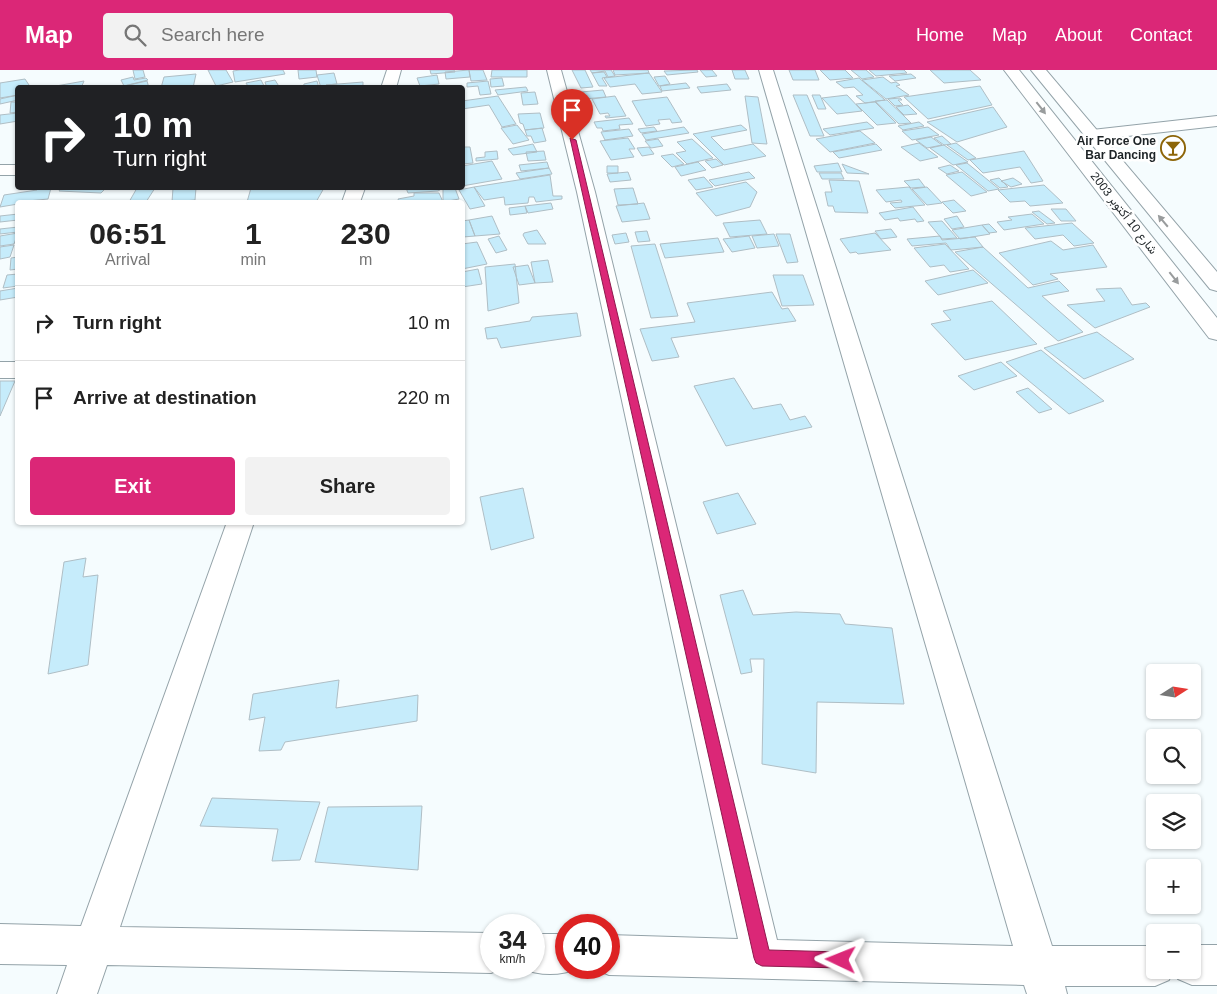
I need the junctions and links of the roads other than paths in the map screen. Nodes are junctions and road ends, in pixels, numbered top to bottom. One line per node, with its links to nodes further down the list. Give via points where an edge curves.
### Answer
1 (394, 70): 6 (main road)
2 (554, 70): 20 (main road, via 586,192)
3 (766, 70): 24 (main road)
4 (1011, 70): 12 (main road, شارع 10 أكتوبر 2003, one-way to 12)
5 (1038, 70): 8 (main road, شارع 10 أكتوبر 2003)
6 (389, 85)
7 (1217, 121): 8 (main road)
8 (1092, 135): 11 (main road, شارع 10 أكتوبر 2003, one-way to 8)
9 (0, 170): 10 (main road)
10 (15, 170)
11 (1217, 285)
12 (1217, 333)
13 (0, 370): 14 (main road)
14 (15, 370)
15 (240, 525): 17 (main road)
16 (0, 944): 17 (main road)
17 (94, 946): 18 (main road); 25 (main road)
18 (480, 953)
19 (620, 955): 20 (main road)
20 (762, 958): 24 (main road)
21 (1201, 965): 22 (main road)
22 (1217, 965)
23 (1146, 967): 24 (main road)
24 (1043, 980)
25 (77, 994)

